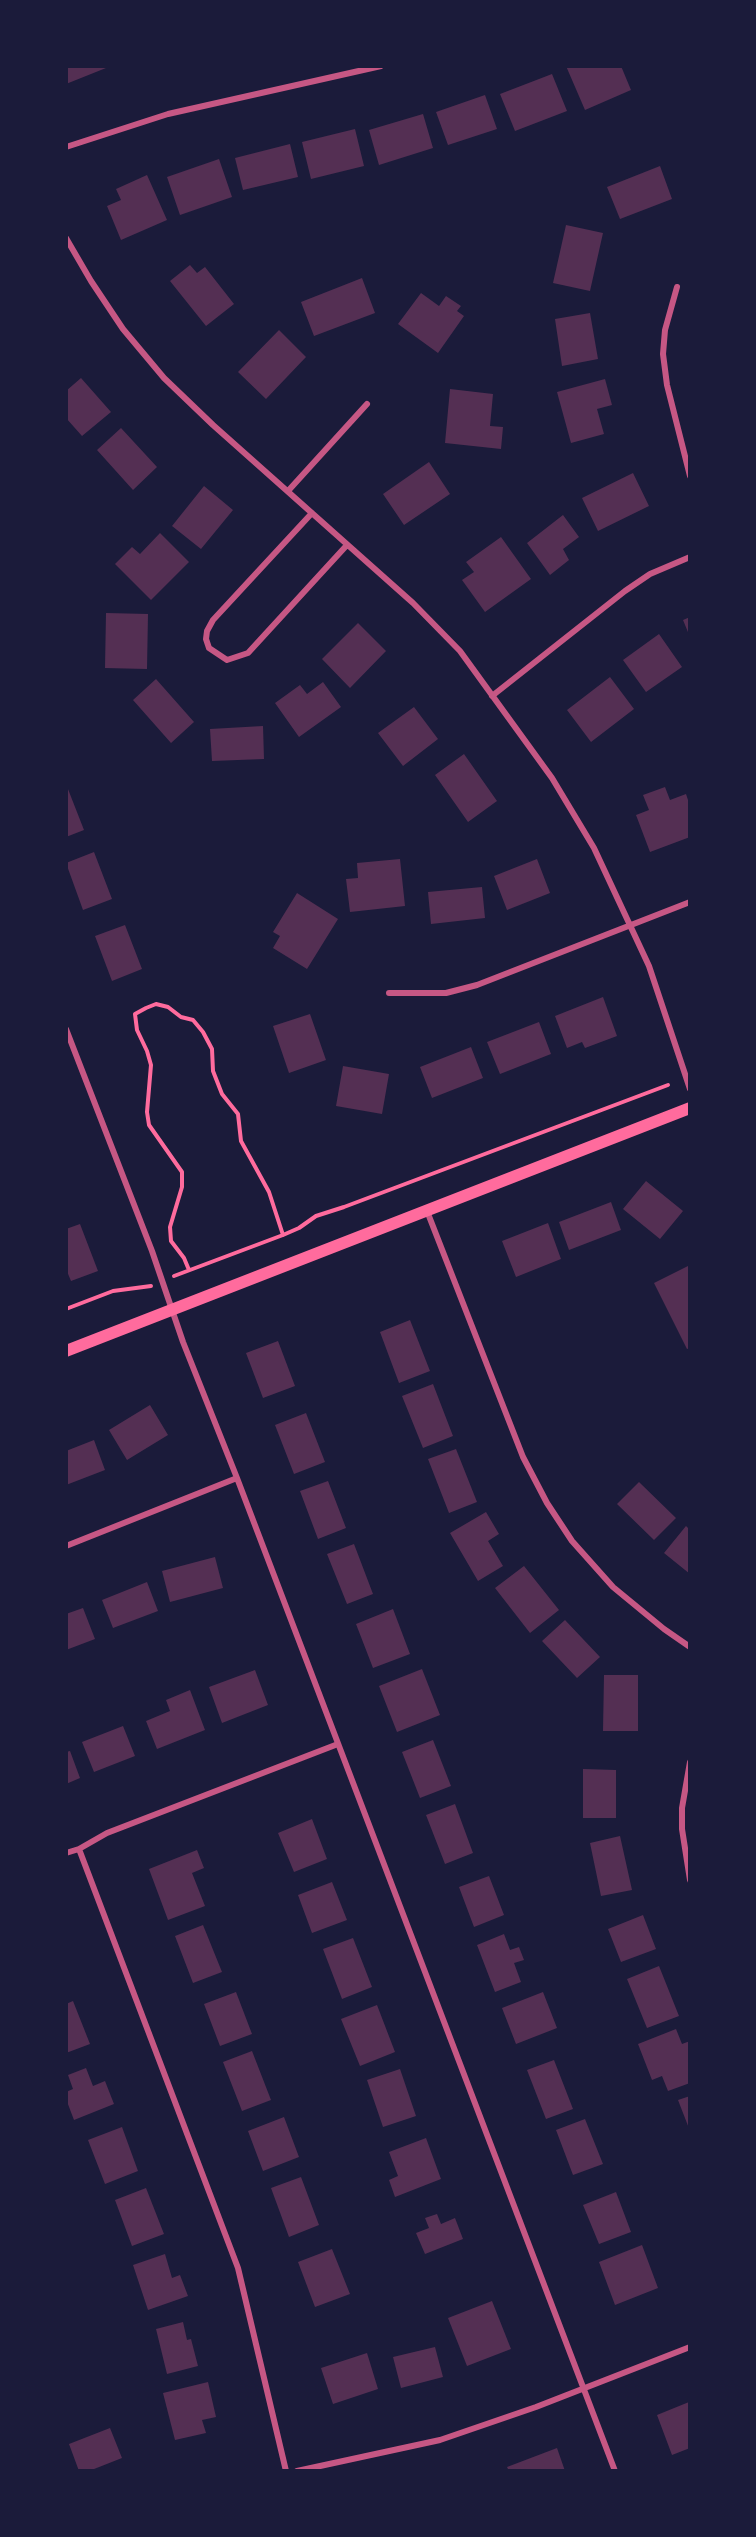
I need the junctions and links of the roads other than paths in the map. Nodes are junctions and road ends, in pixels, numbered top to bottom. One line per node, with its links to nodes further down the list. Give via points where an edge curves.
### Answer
1 (381, 66): 2 (street, via 168,114)
2 (66, 147)
3 (66, 238): 7 (street, via 123,329 164,378)
4 (677, 287): 6 (street, via 663,354 666,385)
5 (367, 404): 7 (street)
6 (690, 476)
7 (288, 491): 8 (street)
8 (312, 513): 9 (street); 9 (street, via 213,620 207,631 209,648 227,660 248,653)
9 (347, 545): 11 (street, via 460,651)
10 (690, 557): 11 (street, via 650,574)
11 (492, 696): 13 (street, via 552,778 594,848)
12 (690, 902): 13 (street)
13 (632, 925): 14 (street, via 477,986 446,993); 16 (street, via 666,1011)
14 (389, 993)
15 (66, 1029): 19 (street)
16 (690, 1089)
17 (690, 1108): 18 (main road)
18 (427, 1211): 19 (main road); 23 (street, via 523,1457 547,1503 572,1541 613,1587)
19 (173, 1310): 20 (main road); 21 (street)
20 (66, 1351)
21 (237, 1478): 22 (street); 24 (street)
22 (66, 1546)
23 (690, 1647)
24 (338, 1744): 26 (street, via 107,1833); 30 (street)
25 (690, 1762): 28 (street, via 682,1808 683,1849)
26 (79, 1849): 27 (street); 31 (street, via 238,2268)
27 (66, 1852)
28 (690, 1880)
29 (690, 2347): 30 (street)
30 (582, 2388): 32 (street, via 440,2440); 33 (street)
31 (286, 2471)
32 (297, 2471)
33 (615, 2471)

